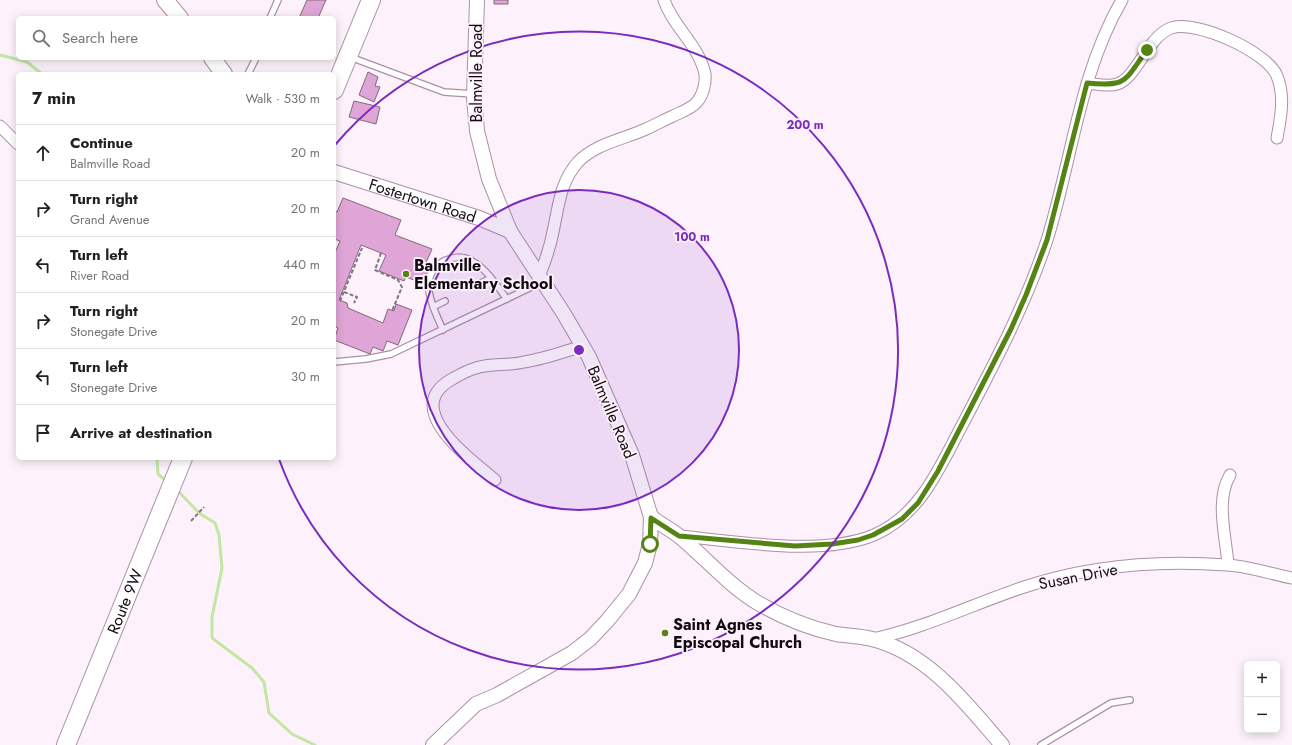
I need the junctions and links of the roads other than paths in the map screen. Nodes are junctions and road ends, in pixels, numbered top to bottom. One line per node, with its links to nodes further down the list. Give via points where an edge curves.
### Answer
1 (166, 0): 7 (main road)
2 (278, 0): 8 (lane)
3 (371, 0): 9 (highway)
4 (476, 0): 16 (street, Balmville Road)
5 (664, 0): 23 (street, via 668,11 699,55 705,75 705,86 697,102 690,108 605,145 578,162 567,176 561,192)
6 (1122, 0): 14 (street, via 1098,48)
7 (178, 16)
8 (271, 16)
9 (348, 56): 15 (highway); 16 (lane, via 444,92)
10 (214, 60): 12 (main road)
11 (255, 60): 13 (lane)
12 (222, 72)
13 (249, 72)
14 (1087, 83): 18 (street, via 1117,84 1126,79 1160,35 1172,28 1193,28 1213,33 1237,42 1259,56 1277,74 1282,91 1282,114); 35 (street, via 1047,240 1026,295 938,471 918,503 902,519 873,535 832,544 795,546)
15 (336, 85)
16 (474, 94): 21 (street, Balmville Road, via 479,138 490,179)
17 (0, 126): 19 (street)
18 (1277, 138)
19 (16, 142)
20 (336, 174): 21 (street, Fostertown Road, via 479,218)
21 (510, 231): 23 (street, Balmville Road)
22 (491, 278): 24 (lane); 25 (lane); 27 (lane, via 472,261 462,257 441,262 429,278 430,300)
23 (541, 279): 25 (lane); 29 (street, Balmville Road)
24 (479, 284)
25 (506, 299): 28 (lane)
26 (445, 301): 27 (lane)
27 (433, 307): 28 (lane)
28 (443, 330): 30 (lane, via 391,354)
29 (583, 346): 33 (street, via 524,363 476,368 444,383 434,395 432,409 438,424 459,450); 34 (street, Balmville Road, via 632,455)
30 (336, 362)
31 (182, 460): 40 (highway, Route 9W)
32 (1230, 475): 36 (street, via 1225,484 1222,500)
33 (495, 480)
34 (651, 518): 35 (street); 41 (street, Balmville Road, via 650,544 642,570 629,594 590,639 572,653 476,704)
35 (679, 536): 38 (street, via 730,584 758,603 794,621 821,630)
36 (1228, 565): 37 (street, Susan Drive); 38 (street, Susan Drive, via 1145,565 1091,571 1051,579 897,634)
37 (1292, 578)
38 (873, 639): 42 (street, via 915,658 934,672 959,695)
39 (1130, 700): 43 (lane, via 1111,703)
40 (66, 745)
41 (433, 745)
42 (1002, 745)
43 (1042, 745)

